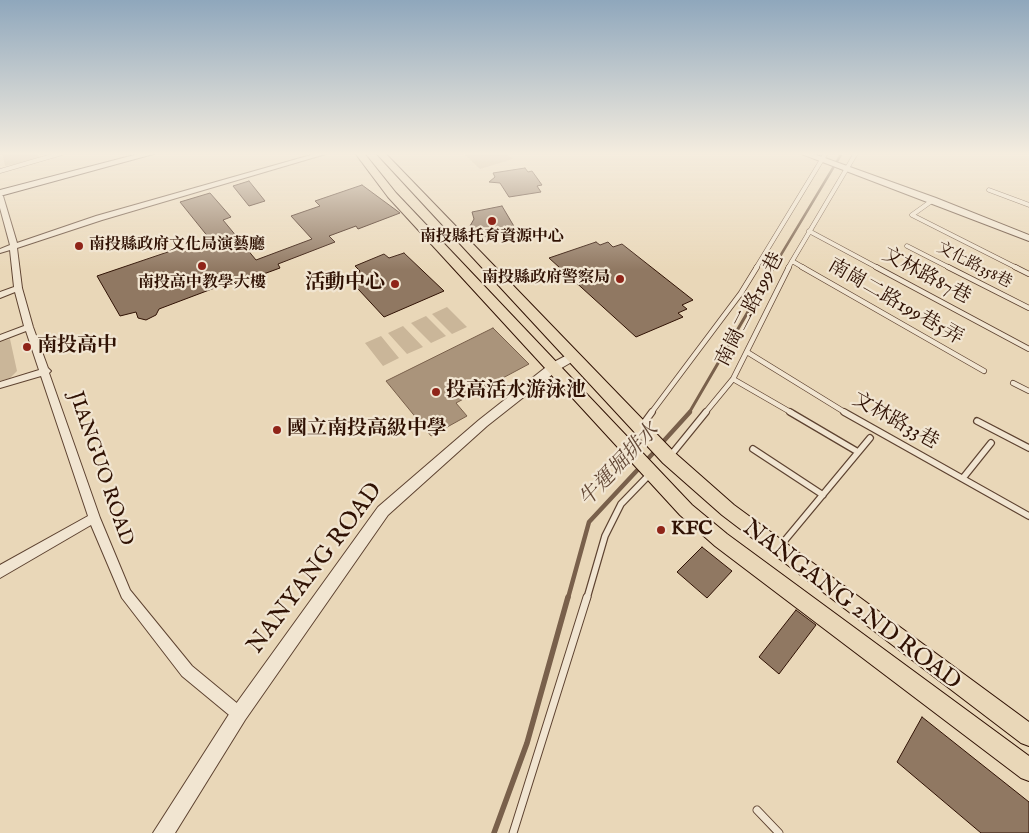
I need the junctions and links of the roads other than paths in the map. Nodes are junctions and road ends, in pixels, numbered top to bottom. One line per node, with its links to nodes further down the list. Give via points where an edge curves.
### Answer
1 (190, 192): 14 (street)
2 (390, 192): 26 (main road)
3 (417, 192): 25 (main road)
4 (802, 192): 34 (lane, via 740,293)
5 (833, 192): 11 (lane, 南崗二路199巷)
6 (911, 192): 9 (street)
7 (994, 192): 10 (lane)
8 (0, 194): 14 (street, JIANGUO ROAD)
9 (933, 200): 12 (street); 17 (lane, via 912,215)
10 (1029, 205)
11 (809, 231): 16 (lane, 南崗二路199巷); 23 (lane, 文林路87巷)
12 (1029, 238)
13 (907, 246): 20 (lane, 文化路358巷)
14 (14, 247): 15 (street); 18 (street, JIANGUO ROAD)
15 (0, 251)
16 (792, 261): 24 (lane, 南崗二路199巷); 27 (lane, 南崗二路199巷5弄)
17 (1029, 274)
18 (18, 288): 19 (street); 21 (street, JIANGUO ROAD)
19 (0, 295)
20 (1029, 308)
21 (30, 327): 22 (street); 28 (street, JIANGUO ROAD)
22 (0, 338)
23 (1029, 350)
24 (747, 352): 29 (lane, 南崗二路199巷); 42 (lane, 文林路33巷, via 875,431)
25 (573, 356): 26 (street, NANYANG ROAD); 34 (main road)
26 (554, 366): 41 (main road, NANGANG 2ND ROAD); 48 (street, NANYANG ROAD, via 483,422 383,511)
27 (984, 370)
28 (46, 371): 31 (street, via 17,382); 45 (street, JIANGUO ROAD)
29 (733, 379): 39 (lane); 40 (lane, 南崗二路199巷)
30 (1013, 383): 32 (lane)
31 (0, 384)
32 (1029, 391)
33 (977, 421): 37 (lane)
34 (641, 428): 40 (main road, NANGANG 2ND ROAD)
35 (870, 438): 39 (lane)
36 (991, 442): 42 (lane)
37 (1029, 448)
38 (753, 449): 43 (lane)
39 (858, 452): 43 (lane)
40 (669, 458): 46 (main road, NANGANG 2ND ROAD, via 728,510)
41 (650, 474): 50 (main road, NANGANG 2ND ROAD, via 721,540); 53 (lane, via 621,504 605,536)
42 (963, 478): 44 (lane, 文林路33巷)
43 (823, 495): 46 (lane)
44 (1029, 516)
45 (94, 518): 47 (street); 48 (street, JIANGUO ROAD, via 126,594 187,672)
46 (780, 548): 49 (main road, NANGANG 2ND ROAD)
47 (0, 572)
48 (239, 714): 52 (street, NANYANG ROAD)
49 (1029, 735)
50 (1029, 770)
51 (757, 810): 54 (lane)
52 (164, 833)
53 (513, 833)
54 (779, 833)

